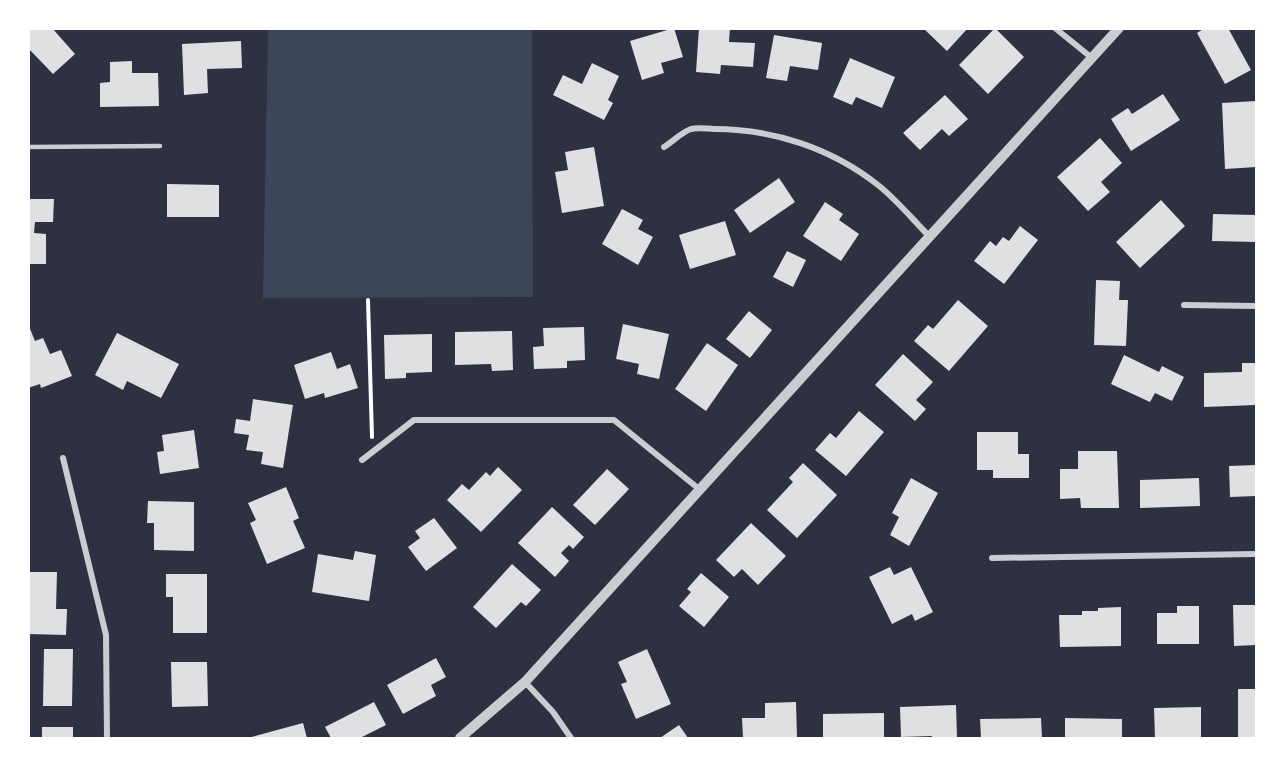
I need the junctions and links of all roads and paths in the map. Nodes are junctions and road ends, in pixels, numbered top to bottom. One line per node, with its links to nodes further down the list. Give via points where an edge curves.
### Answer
1 (1055, 28): 3 (street)
2 (1119, 28): 3 (street)
3 (1092, 58): 7 (street)
4 (160, 146): 5 (lane)
5 (28, 147)
6 (664, 147): 7 (street, via 691,129 734,129 788,139 849,165 868,178)
7 (931, 238): 14 (street)
8 (368, 300): 11 (path)
9 (1184, 305): 10 (street)
10 (1257, 306)
11 (372, 452): 13 (street); 14 (street, via 414,420 614,420)
12 (63, 458): 18 (street, via 106,635)
13 (362, 460)
14 (699, 489): 17 (street)
15 (1257, 554): 16 (street)
16 (992, 558)
17 (525, 682): 19 (street); 20 (street)
18 (107, 738)
19 (460, 738)
20 (571, 738)

